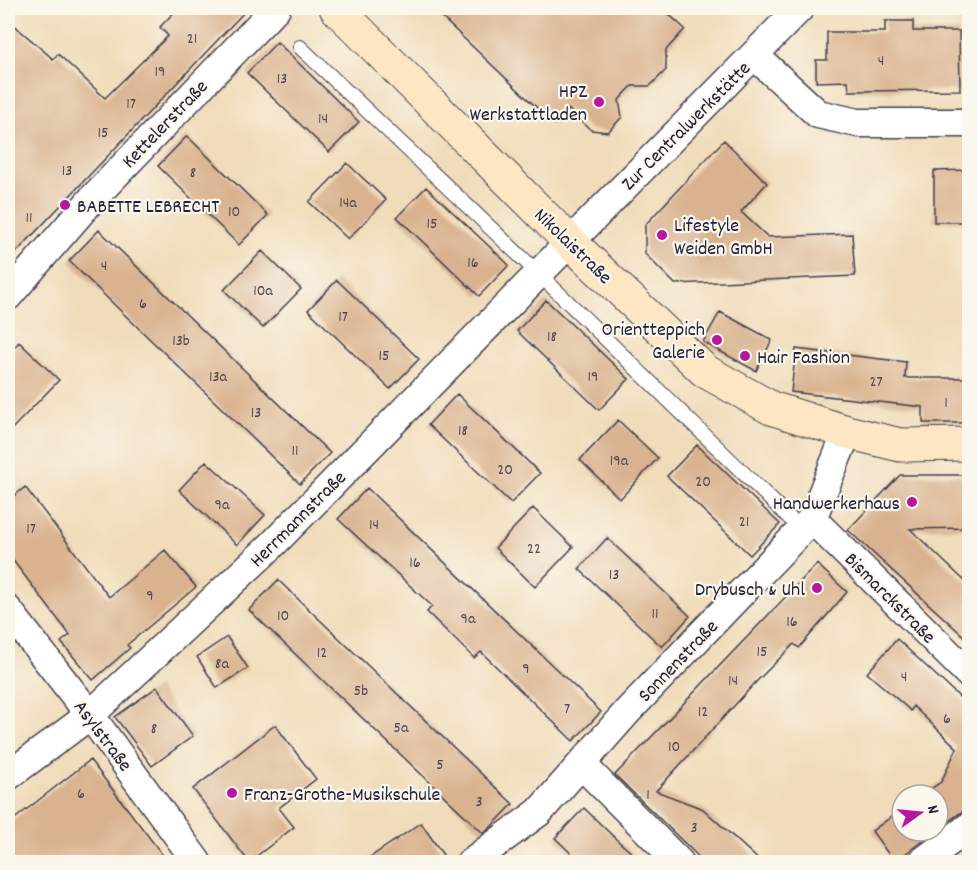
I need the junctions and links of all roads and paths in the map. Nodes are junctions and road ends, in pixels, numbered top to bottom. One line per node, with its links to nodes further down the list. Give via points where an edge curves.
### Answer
1 (276, 8): 9 (street, Kettelerstraße, via 93,198)
2 (336, 8): 7 (main road, Nikolaistraße)
3 (800, 8): 5 (street, Zur Centralwerkstätte)
4 (300, 47): 8 (lane)
5 (754, 56): 6 (street, via 818,114 858,123); 7 (street, Zur Centralwerkstätte)
6 (969, 123)
7 (569, 241): 8 (street, Herrmannstraße); 10 (main road, Nikolaistraße, via 705,371 771,408)
8 (538, 273): 12 (lane); 15 (street, Herrmannstraße, via 269,548)
9 (8, 296)
10 (847, 432): 11 (main road, Nikolaistraße, via 900,445); 12 (street, Sonnenstraße)
11 (969, 444)
12 (807, 524): 14 (street, Bismarckstraße); 16 (street, Sonnenstraße, via 627,712)
13 (8, 610): 15 (street, Asylstraße)
14 (969, 675)
15 (90, 715): 17 (street, Herrmannstraße); 19 (street, Asylstraße)
16 (582, 765): 20 (street, Sonnenstraße, via 539,812); 21 (street)
17 (8, 776)
18 (969, 826): 22 (street)
19 (197, 862)
20 (471, 862)
21 (679, 862)
22 (922, 862)

